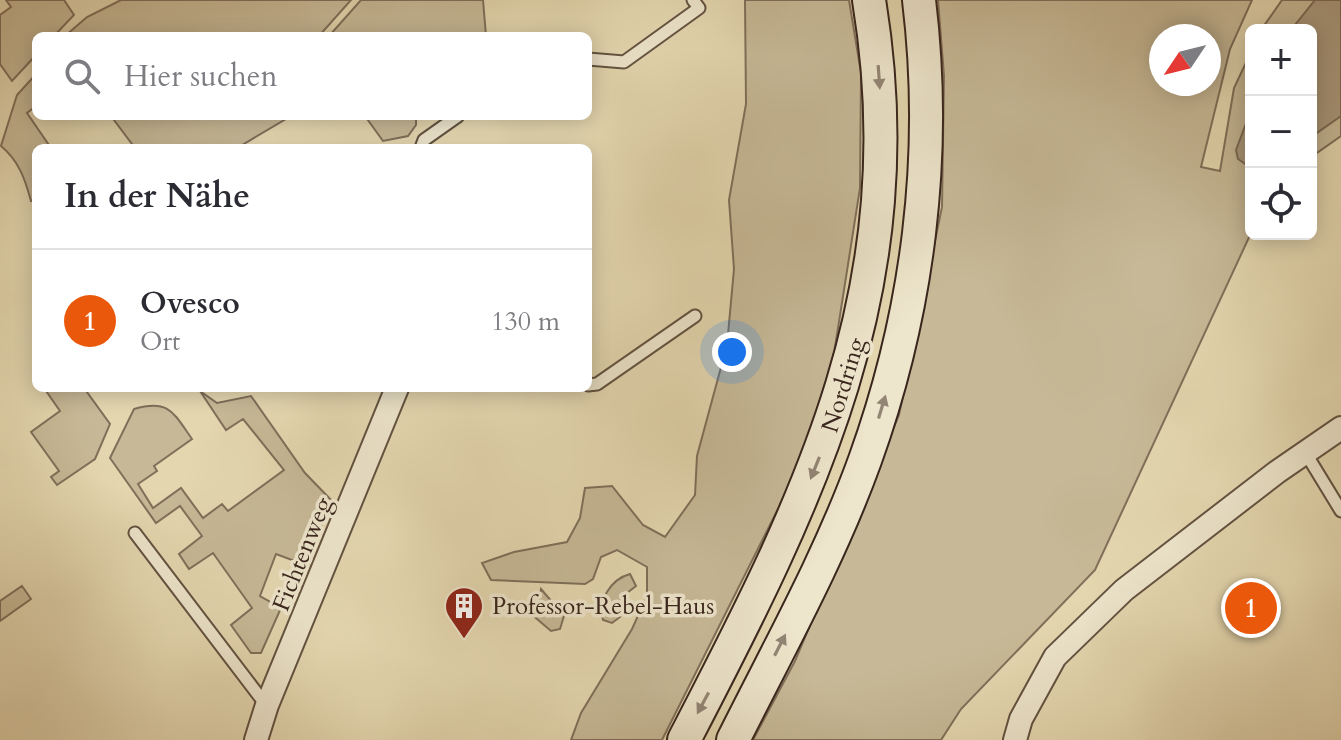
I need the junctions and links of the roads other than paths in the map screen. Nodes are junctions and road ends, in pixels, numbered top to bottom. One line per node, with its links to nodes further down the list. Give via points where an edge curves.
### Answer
1 (693, 0): 4 (lane, via 699,8 624,62)
2 (869, 0): 17 (street, Nordring, one-way to 17, via 879,73 881,179 862,319 828,436 794,520)
3 (919, 0): 18 (street, Nordring, one-way to 3, via 824,558 865,461 896,363 922,209 926,128)
4 (592, 59)
5 (452, 120): 6 (lane)
6 (422, 144)
7 (695, 316): 8 (lane)
8 (592, 385)
9 (395, 392): 15 (street, Fichtenweg)
10 (1341, 428): 11 (street)
11 (1305, 452): 12 (lane); 19 (street, via 1124,590 1055,657)
12 (1337, 500): 13 (lane)
13 (1341, 511)
14 (135, 533): 15 (lane)
15 (267, 705): 16 (street, Fichtenweg)
16 (256, 740)
17 (684, 740)
18 (733, 740)
19 (1015, 740)

